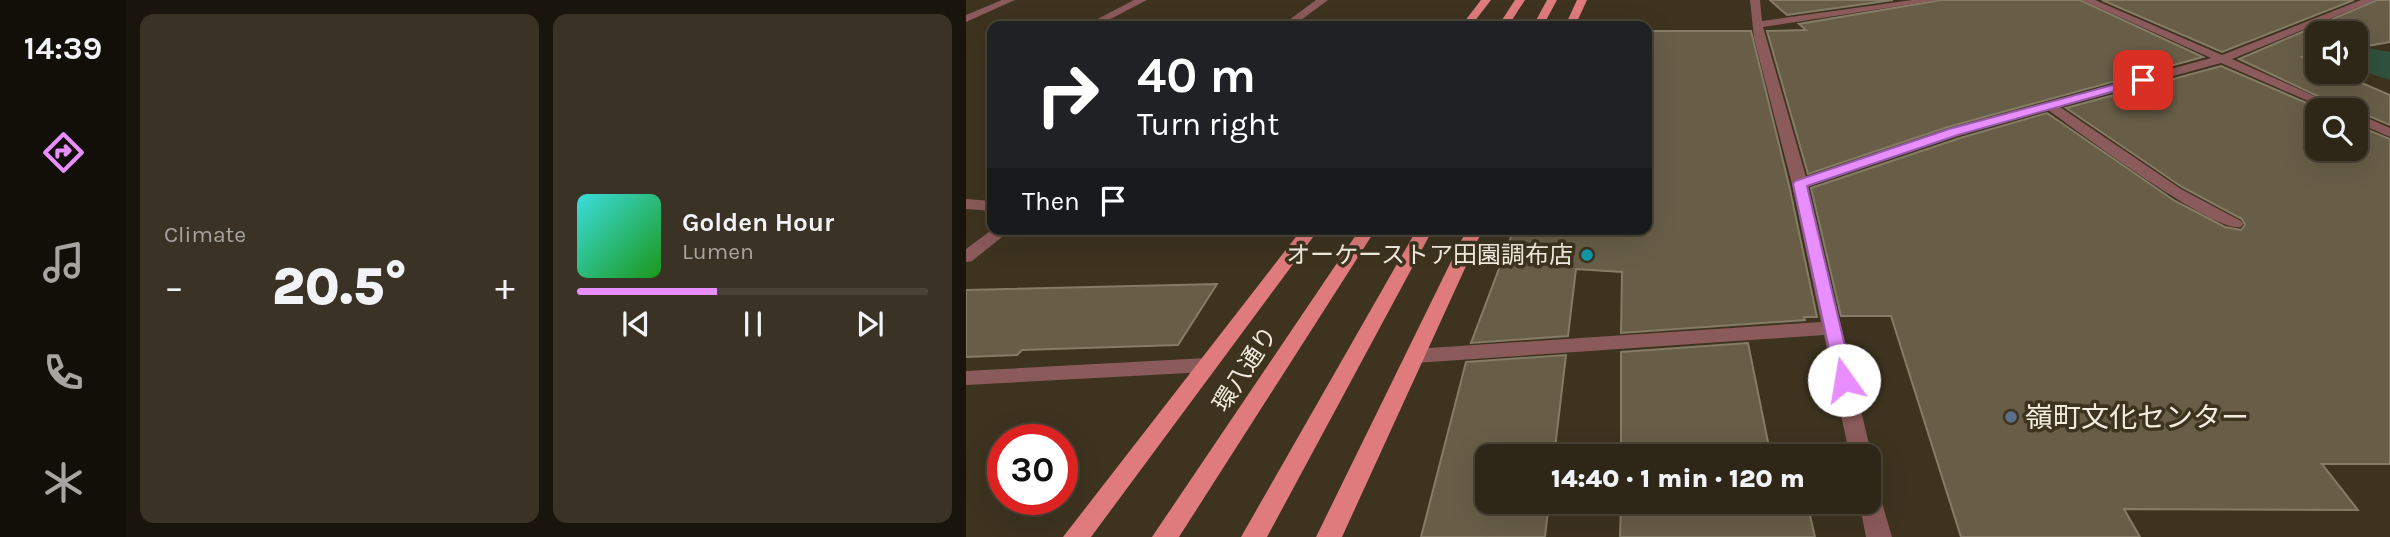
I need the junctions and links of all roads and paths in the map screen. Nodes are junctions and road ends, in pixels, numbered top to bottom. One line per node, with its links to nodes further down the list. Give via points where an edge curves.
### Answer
1 (1010, 0): 12 (street)
2 (1142, 0): 13 (street)
3 (1323, 0): 14 (street)
4 (1486, 0): 15 (main road)
5 (1582, 0): 18 (main road)
6 (1755, 0): 19 (street)
7 (1933, 0): 19 (street)
8 (2087, 0): 20 (street)
9 (2370, 0): 20 (street)
10 (1550, 3): 17 (main road)
11 (1517, 4): 16 (main road)
12 (966, 19)
13 (1099, 21)
14 (1293, 21)
15 (1470, 21)
16 (1506, 21)
17 (1541, 21)
18 (1572, 21)
19 (1758, 25): 25 (street)
20 (2221, 58): 21 (street); 22 (street)
21 (2312, 98)
22 (2050, 106): 25 (street, via 1954,132); 28 (street, via 2176,192)
23 (2368, 123): 24 (street)
24 (2390, 133)
25 (1800, 184): 35 (street)
26 (966, 204): 27 (street)
27 (987, 206)
28 (2235, 225)
29 (996, 235): 34 (street)
30 (1306, 235): 37 (main road)
31 (1364, 235): 42 (main road, 環八通り)
32 (1422, 235): 43 (main road)
33 (1472, 235): 36 (main road)
34 (966, 257)
35 (1832, 328): 36 (street); 39 (street)
36 (1415, 356): 44 (main road)
37 (1208, 365): 38 (street); 41 (main road)
38 (966, 378)
39 (1858, 444)
40 (1874, 514): 45 (street)
41 (1076, 537)
42 (1165, 537)
43 (1254, 537)
44 (1329, 537)
45 (1879, 537)

